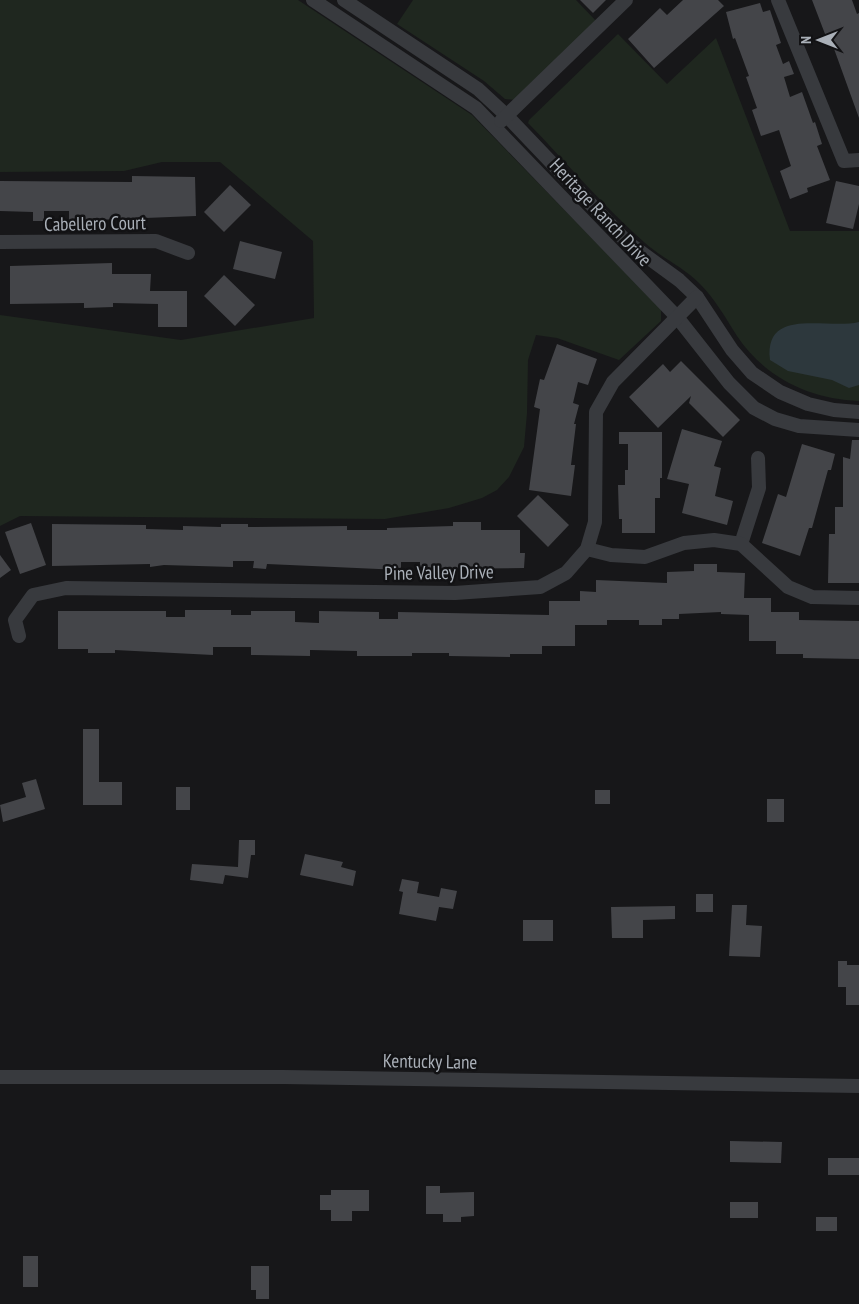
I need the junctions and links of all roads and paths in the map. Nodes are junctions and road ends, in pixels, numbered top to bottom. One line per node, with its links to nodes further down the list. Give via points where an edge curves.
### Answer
1 (344, 0): 5 (street, Heritage Ranch Drive, via 478,89)
2 (626, 0): 5 (street)
3 (778, 0): 7 (street, via 844,161)
4 (319, 1): 6 (street, Heritage Ranch Drive, via 460,96)
5 (507, 116): 6 (street); 10 (street, Heritage Ranch Drive, via 627,242 679,280)
6 (495, 126): 11 (street, Heritage Ranch Drive)
7 (859, 160)
8 (0, 242): 9 (street, Cabellero Court, via 156,241)
9 (188, 253)
10 (696, 297): 11 (street, Pine Valley Drive); 12 (street, Heritage Ranch Drive, via 742,362 764,382 808,404)
11 (677, 317): 13 (street, Heritage Ranch Drive, via 729,383 754,408 799,426); 16 (street, Pine Valley Drive, via 613,382 596,412 595,522)
12 (859, 412)
13 (859, 430)
14 (758, 458): 15 (street, via 759,488)
15 (741, 544): 16 (street, via 714,540 684,543 645,557 611,556); 17 (street, via 788,587 812,598)
16 (587, 549): 18 (street, Pine Valley Drive, via 566,573 540,587 455,593 66,588 33,595 15,620)
17 (859, 598)
18 (19, 636)
19 (0, 1077): 20 (street, Kentucky Lane, via 284,1077)
20 (859, 1086)

